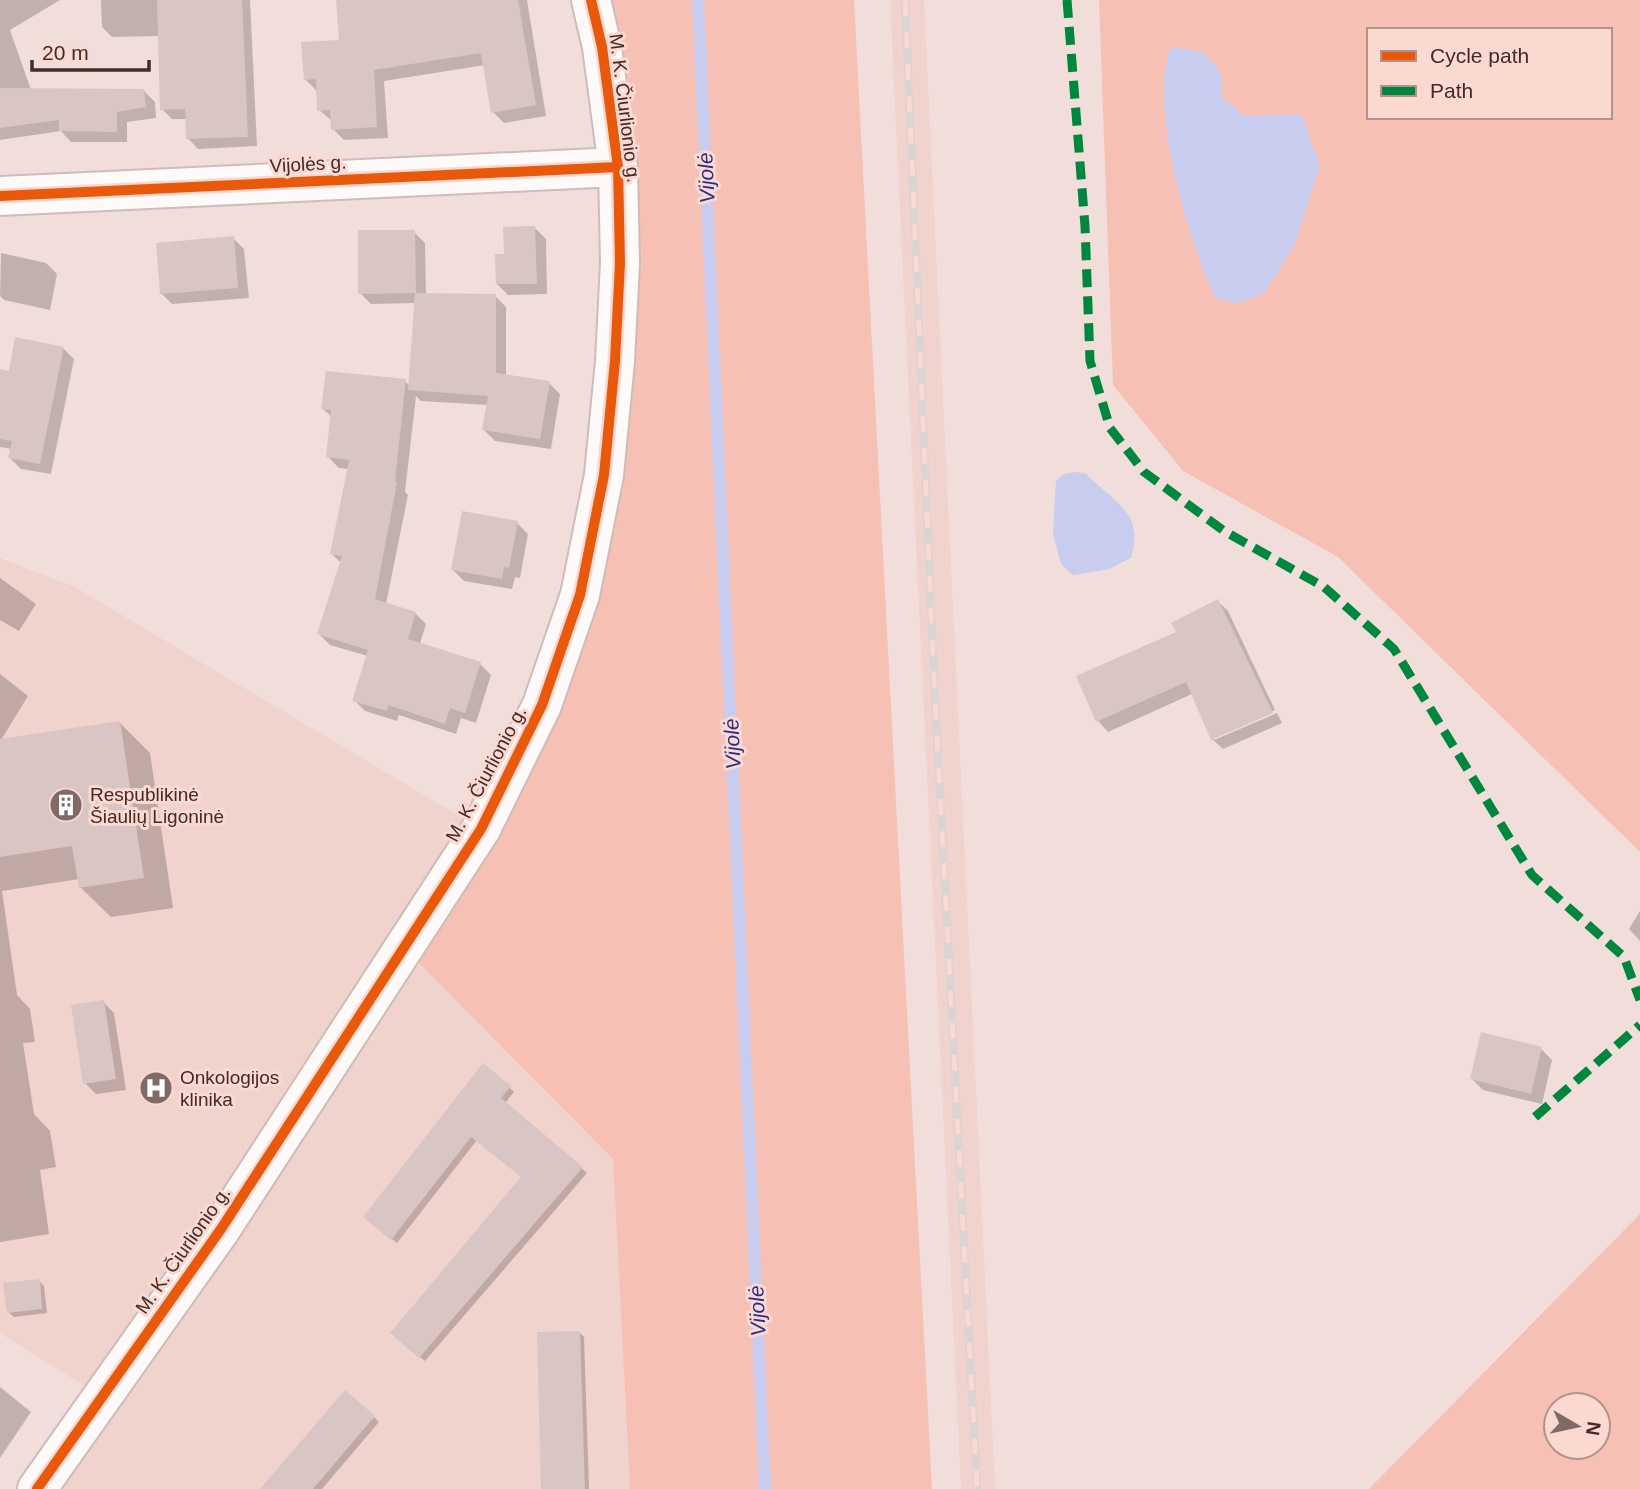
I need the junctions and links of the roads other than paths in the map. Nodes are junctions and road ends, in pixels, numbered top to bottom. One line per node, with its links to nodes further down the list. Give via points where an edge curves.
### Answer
1 (591, 0): 2 (street, M. K. Čiurlionio g., via 603,47)
2 (618, 167): 3 (street, Vijolės g.); 4 (street, M. K. Čiurlionio g., via 620,263 604,475 580,595 542,705 481,829 221,1229)
3 (0, 196)
4 (37, 1489)

